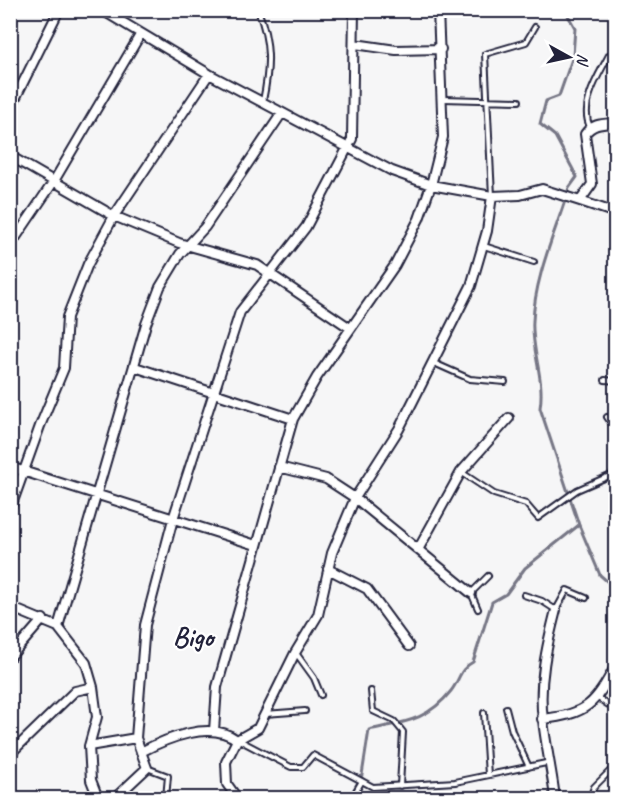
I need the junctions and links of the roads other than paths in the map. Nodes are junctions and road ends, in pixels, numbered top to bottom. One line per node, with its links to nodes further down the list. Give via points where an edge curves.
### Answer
1 (59, 10): 16 (street)
2 (102, 10): 7 (street)
3 (258, 10): 15 (lane, via 268,36)
4 (354, 10): 8 (street)
5 (438, 10): 9 (street)
6 (535, 27): 13 (lane, via 526,42 485,54)
7 (140, 35): 11 (street); 22 (street)
8 (355, 44): 9 (street, via 396,50); 20 (street, via 352,139)
9 (441, 48): 12 (street)
10 (609, 55): 19 (lane, via 590,95)
11 (209, 74): 15 (street); 27 (street)
12 (443, 99): 13 (lane); 23 (street, via 443,137)
13 (489, 100): 14 (lane); 24 (lane)
14 (519, 101)
15 (263, 102): 17 (street)
16 (10, 109)
17 (282, 112): 20 (street); 29 (street)
18 (615, 123): 19 (street)
19 (590, 127): 25 (street, via 585,134 592,184)
20 (348, 150): 23 (street); 32 (street, via 306,227)
21 (10, 156): 22 (street)
22 (54, 181): 27 (street); 28 (street)
23 (431, 185): 24 (street); 33 (street, via 419,219 395,265)
24 (492, 196): 25 (street, via 542,189); 30 (street)
25 (580, 201): 26 (street)
26 (615, 213)
27 (114, 216): 29 (street); 46 (street, via 88,264 68,317 64,368)
28 (10, 246)
29 (189, 246): 32 (street, via 257,265); 35 (street, via 160,287)
30 (484, 246): 31 (lane); 34 (street, via 471,286)
31 (534, 262)
32 (269, 274): 33 (street); 39 (street, via 240,312)
33 (350, 328): 42 (street)
34 (434, 363): 38 (lane, via 470,379); 50 (street)
35 (135, 367): 39 (street); 49 (street)
36 (605, 380): 37 (lane)
37 (615, 381)
38 (505, 382)
39 (215, 392): 42 (street); 52 (street)
40 (607, 417): 43 (lane)
41 (509, 418): 47 (street)
42 (293, 419): 45 (street)
43 (615, 430)
44 (10, 467): 46 (street)
45 (279, 467): 50 (street, via 326,479); 53 (street)
46 (23, 472): 49 (street); 51 (street)
47 (461, 472): 48 (lane, via 494,494 526,504 538,518 577,490); 54 (street)
48 (615, 473)
49 (96, 494): 52 (street); 64 (street)
50 (356, 498): 54 (street); 55 (street)
51 (10, 510)
52 (173, 519): 53 (street); 80 (street, via 145,625)
53 (256, 545): 79 (street, via 217,687)
54 (419, 548): 57 (street)
55 (328, 569): 65 (street, via 367,589); 66 (street, via 318,615)
56 (488, 576): 57 (lane)
57 (471, 593): 61 (lane)
58 (524, 595): 62 (lane)
59 (586, 598): 62 (lane, via 567,590)
60 (10, 607): 63 (street)
61 (478, 609)
62 (555, 610): 78 (street, via 544,656)
63 (43, 619): 64 (street); 67 (street)
64 (58, 627): 69 (street, via 86,663)
65 (409, 646)
66 (296, 653): 71 (lane); 77 (street)
67 (11, 655)
68 (615, 665): 72 (street)
69 (93, 687): 82 (street, via 97,717); 84 (street, via 75,692)
70 (371, 691): 91 (lane, via 373,711 394,721 403,732)
71 (321, 695)
72 (598, 698): 74 (lane); 78 (street, via 570,716)
73 (506, 708): 87 (lane)
74 (615, 710)
75 (305, 711): 77 (lane)
76 (484, 713): 89 (lane)
77 (264, 714): 81 (street, via 258,728)
78 (542, 719): 85 (street)
79 (214, 731): 81 (street, via 228,733); 83 (street, via 164,740)
80 (136, 738): 82 (street); 83 (street)
81 (237, 740): 90 (lane, via 291,767 303,767 312,755); 95 (street, via 225,768 227,784)
82 (89, 746): 92 (street, via 91,780)
83 (141, 752): 88 (street)
84 (10, 754)
85 (552, 762): 87 (lane); 97 (street)
86 (615, 765): 98 (lane)
87 (529, 767): 89 (lane)
88 (147, 768): 93 (street); 94 (lane, via 168,776)
89 (488, 775): 91 (lane)
90 (362, 781): 91 (lane, via 373,787); 96 (lane)
91 (400, 786)
92 (98, 798)
93 (115, 798)
94 (166, 798)
95 (237, 798)
96 (352, 798)
97 (555, 798)
98 (590, 798)

